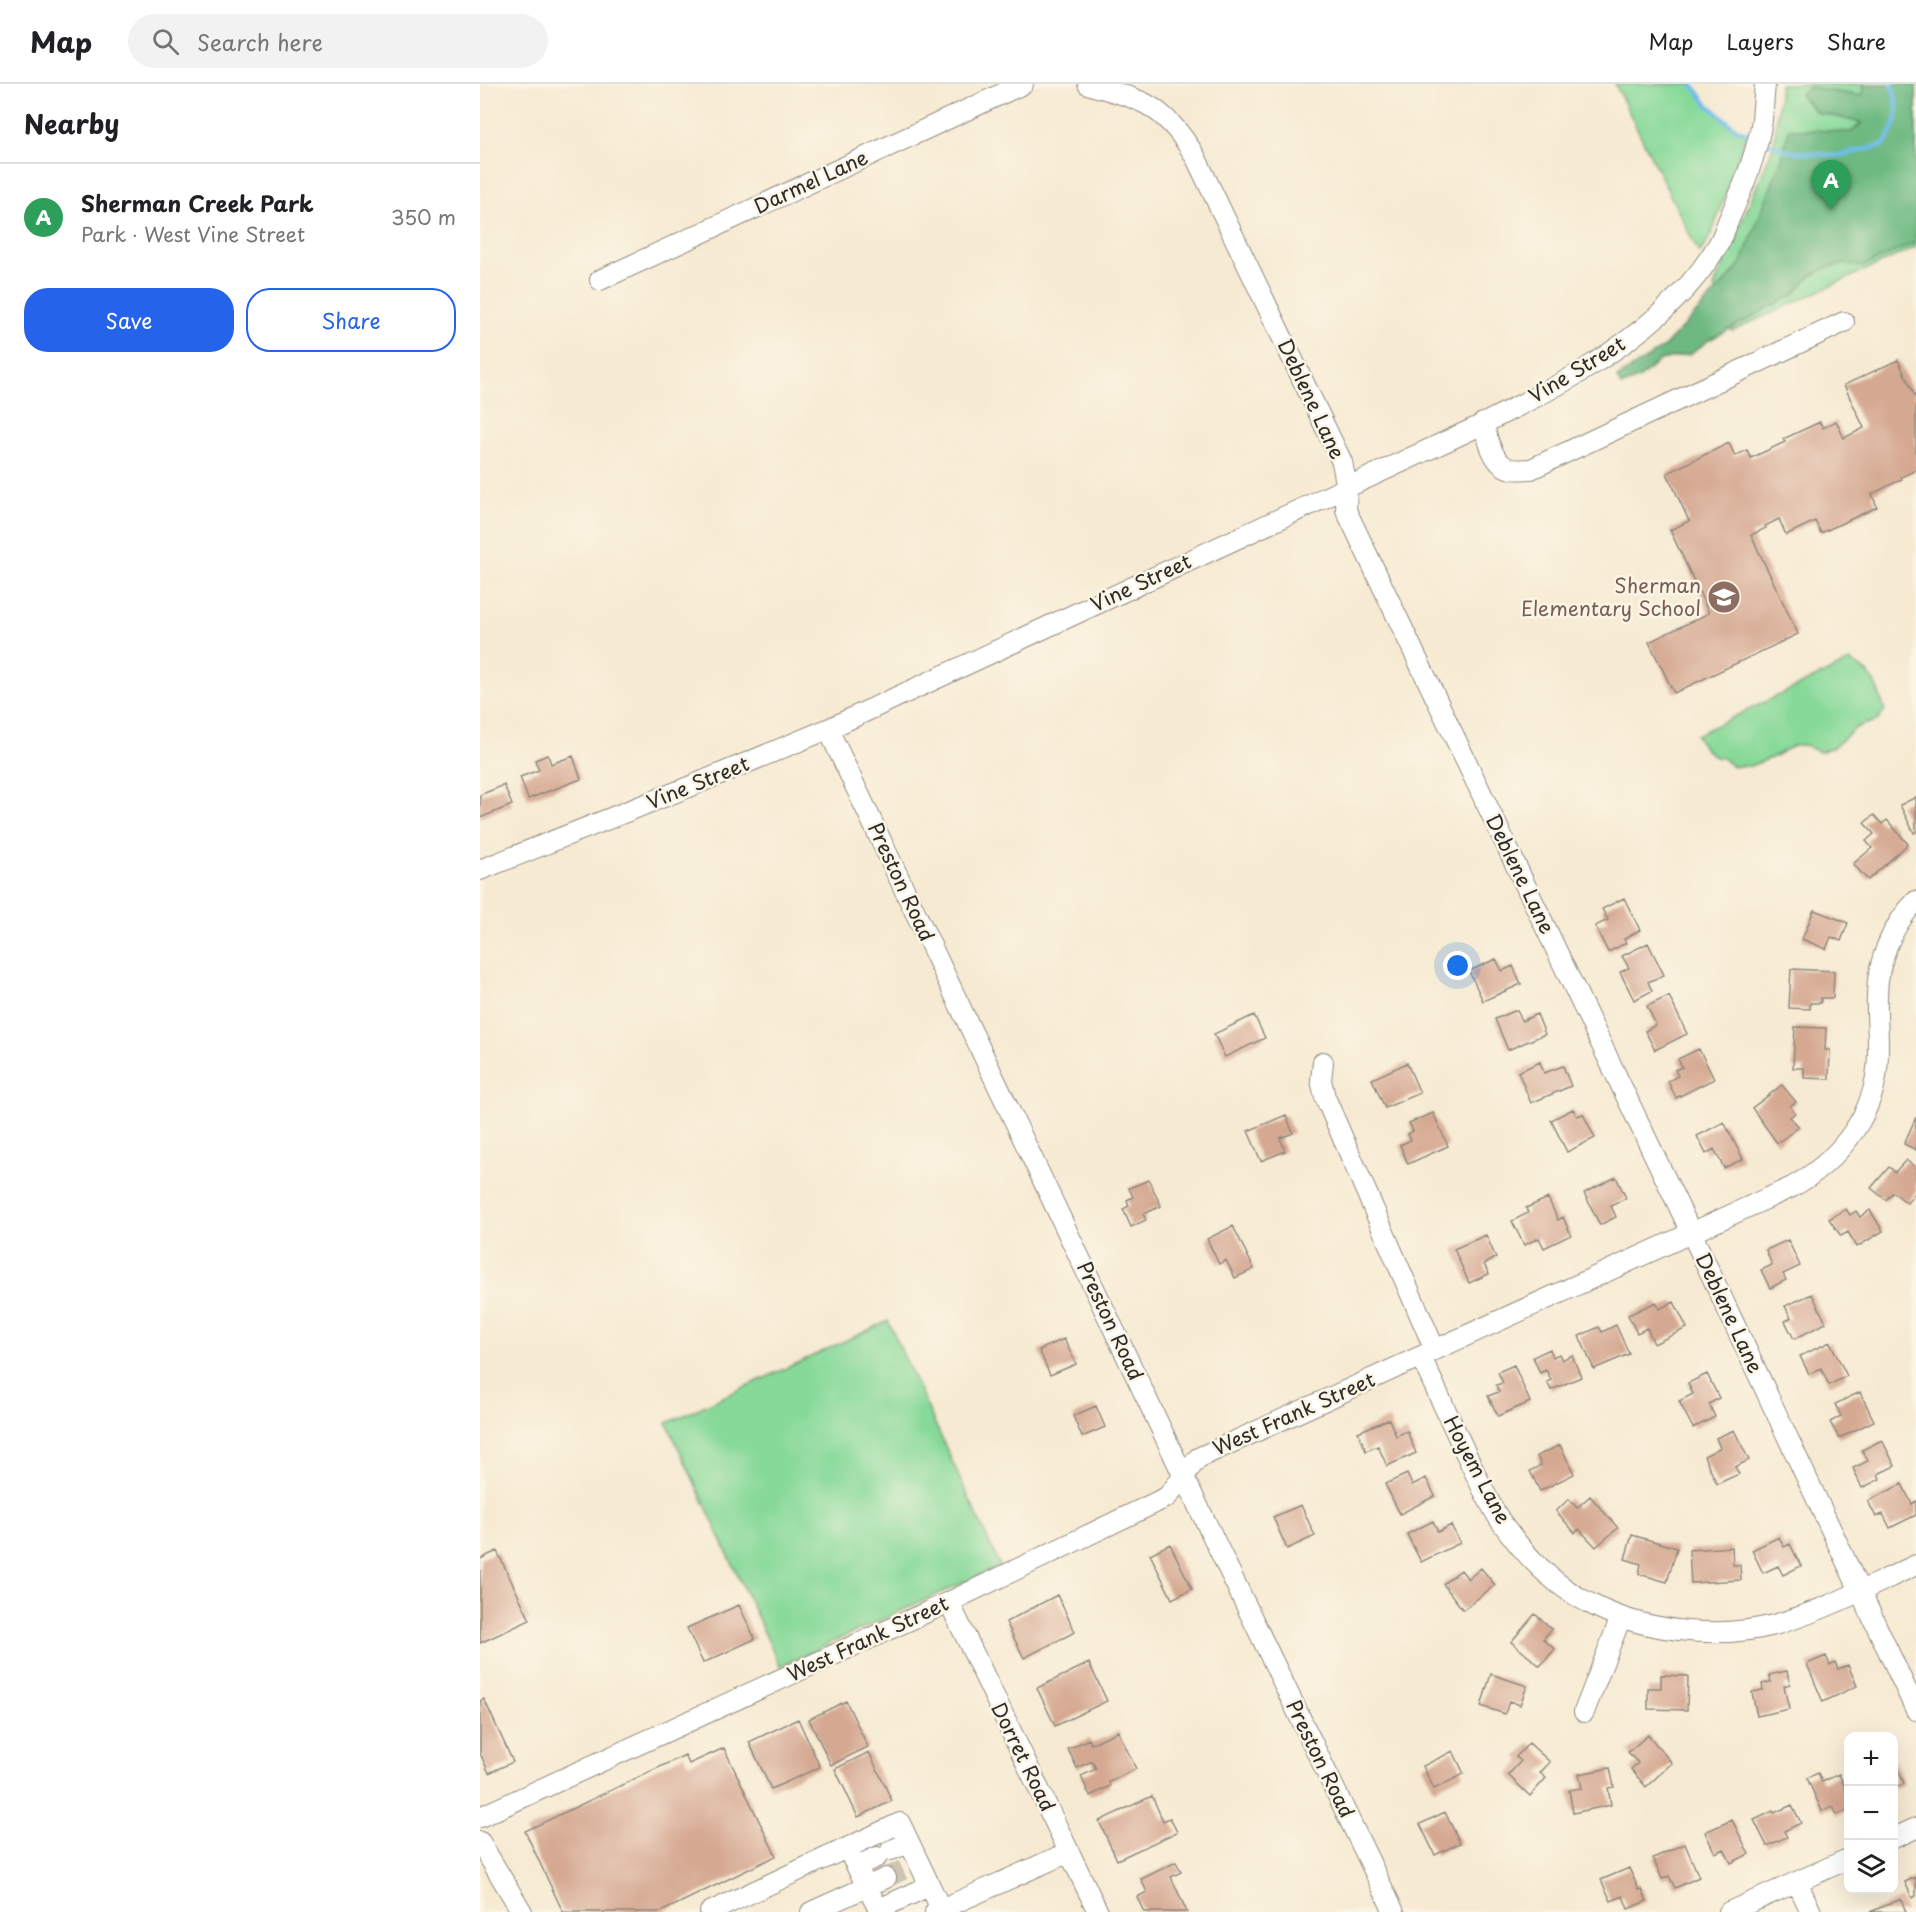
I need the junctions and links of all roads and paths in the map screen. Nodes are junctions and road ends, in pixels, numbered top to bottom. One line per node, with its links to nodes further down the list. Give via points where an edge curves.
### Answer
1 (1023, 84): 4 (street, Darmel Lane)
2 (1088, 84): 7 (street, Deblene Lane, via 1146,104 1182,135 1342,462)
3 (1765, 84): 6 (street, Vine Street, via 1755,149 1736,205 1717,247 1694,280 1634,336 1544,393)
4 (600, 280)
5 (1844, 322): 6 (street, via 1532,469 1501,465)
6 (1483, 423): 7 (street, Vine Street)
7 (1347, 488): 8 (street, Vine Street); 12 (street, Deblene Lane, via 1346,510)
8 (828, 729): 9 (street, Vine Street); 14 (street, Preston Road)
9 (480, 870)
10 (1916, 901): 12 (street, West Frank Street, via 1886,947 1879,970 1877,1072 1864,1114 1854,1131 1827,1163 1809,1177)
11 (1323, 1062): 13 (street, Hoyem Lane, via 1321,1080 1325,1097)
12 (1691, 1232): 13 (street, West Frank Street); 16 (street, Deblene Lane)
13 (1428, 1354): 14 (street, West Frank Street, via 1198,1458); 18 (street, Hoyem Lane, via 1482,1488 1500,1519 1556,1582 1589,1604)
14 (1184, 1477): 17 (street, West Frank Street, via 1167,1497); 40 (street, Preston Road)
15 (1916, 1565): 16 (street, Hoyem Lane)
16 (1861, 1590): 18 (street, Hoyem Lane, via 1809,1614 1732,1631 1696,1632); 19 (street, Deblene Lane)
17 (949, 1602): 21 (street, West Frank Street); 27 (street, Dorret Road)
18 (1621, 1617): 20 (street)
19 (1916, 1710)
20 (1584, 1712)
21 (480, 1817)
22 (1916, 1828): 23 (street)
23 (1898, 1837)
24 (480, 1842): 36 (street)
25 (847, 1848): 26 (street, via 900,1823); 29 (street); 37 (street)
26 (892, 1850): 29 (street); 30 (street)
27 (1069, 1852): 35 (street); 39 (street, Dorret Road)
28 (1844, 1861): 31 (street)
29 (857, 1866): 33 (street)
30 (903, 1871): 32 (street); 33 (street)
31 (1797, 1882): 41 (street); 42 (street)
32 (929, 1886): 34 (street); 35 (street)
33 (867, 1887): 34 (street); 38 (street)
34 (880, 1911)
35 (938, 1911)
36 (522, 1912)
37 (710, 1912)
38 (811, 1912)
39 (1098, 1912)
40 (1394, 1912)
41 (1729, 1912)
42 (1811, 1912)

